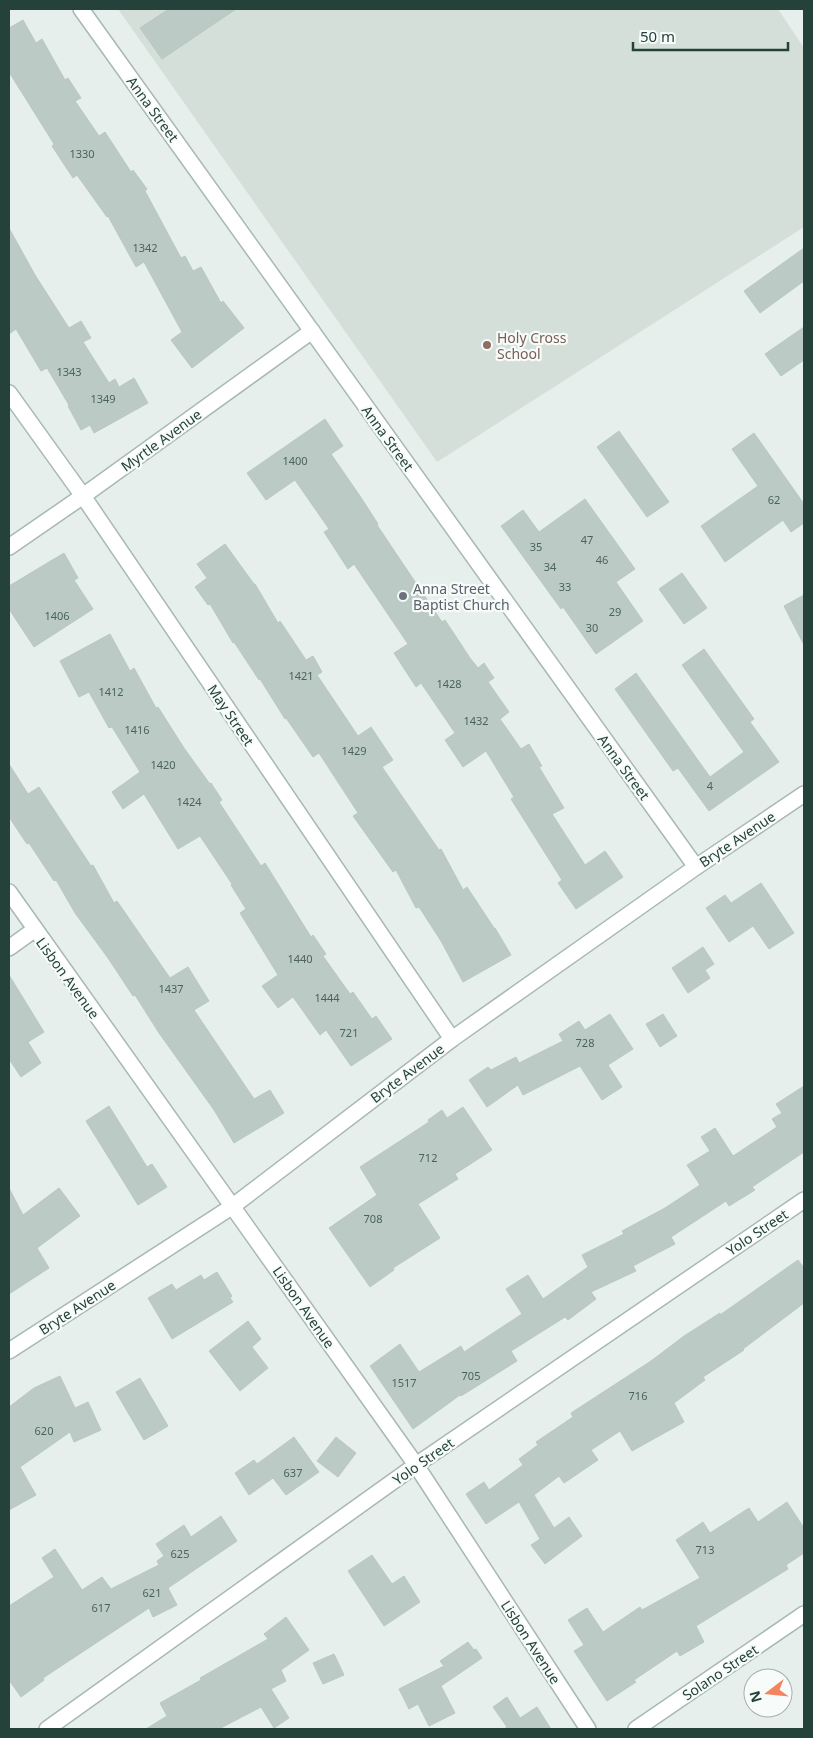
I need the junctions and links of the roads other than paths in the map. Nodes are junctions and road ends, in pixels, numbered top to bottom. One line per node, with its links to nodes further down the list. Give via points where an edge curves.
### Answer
1 (81, 9): 2 (street, Anna Street)
2 (312, 331): 4 (street, Myrtle Avenue); 7 (street, Anna Street)
3 (9, 393): 4 (street, May Street)
4 (83, 496): 5 (street, Myrtle Avenue); 11 (street, May Street)
5 (9, 547)
6 (804, 794): 7 (street, Bryte Avenue)
7 (696, 868): 11 (street, Bryte Avenue)
8 (9, 892): 9 (street, Lisbon Avenue)
9 (34, 930): 10 (street); 13 (street, Lisbon Avenue)
10 (9, 948)
11 (452, 1039): 13 (street, Bryte Avenue)
12 (804, 1200): 15 (street, Yolo Street)
13 (233, 1206): 14 (street, Bryte Avenue); 15 (street, Lisbon Avenue)
14 (9, 1352)
15 (416, 1465): 17 (street, Yolo Street); 18 (street, Lisbon Avenue)
16 (804, 1614): 19 (street, Solano Street)
17 (47, 1729)
18 (588, 1729)
19 (636, 1729)

